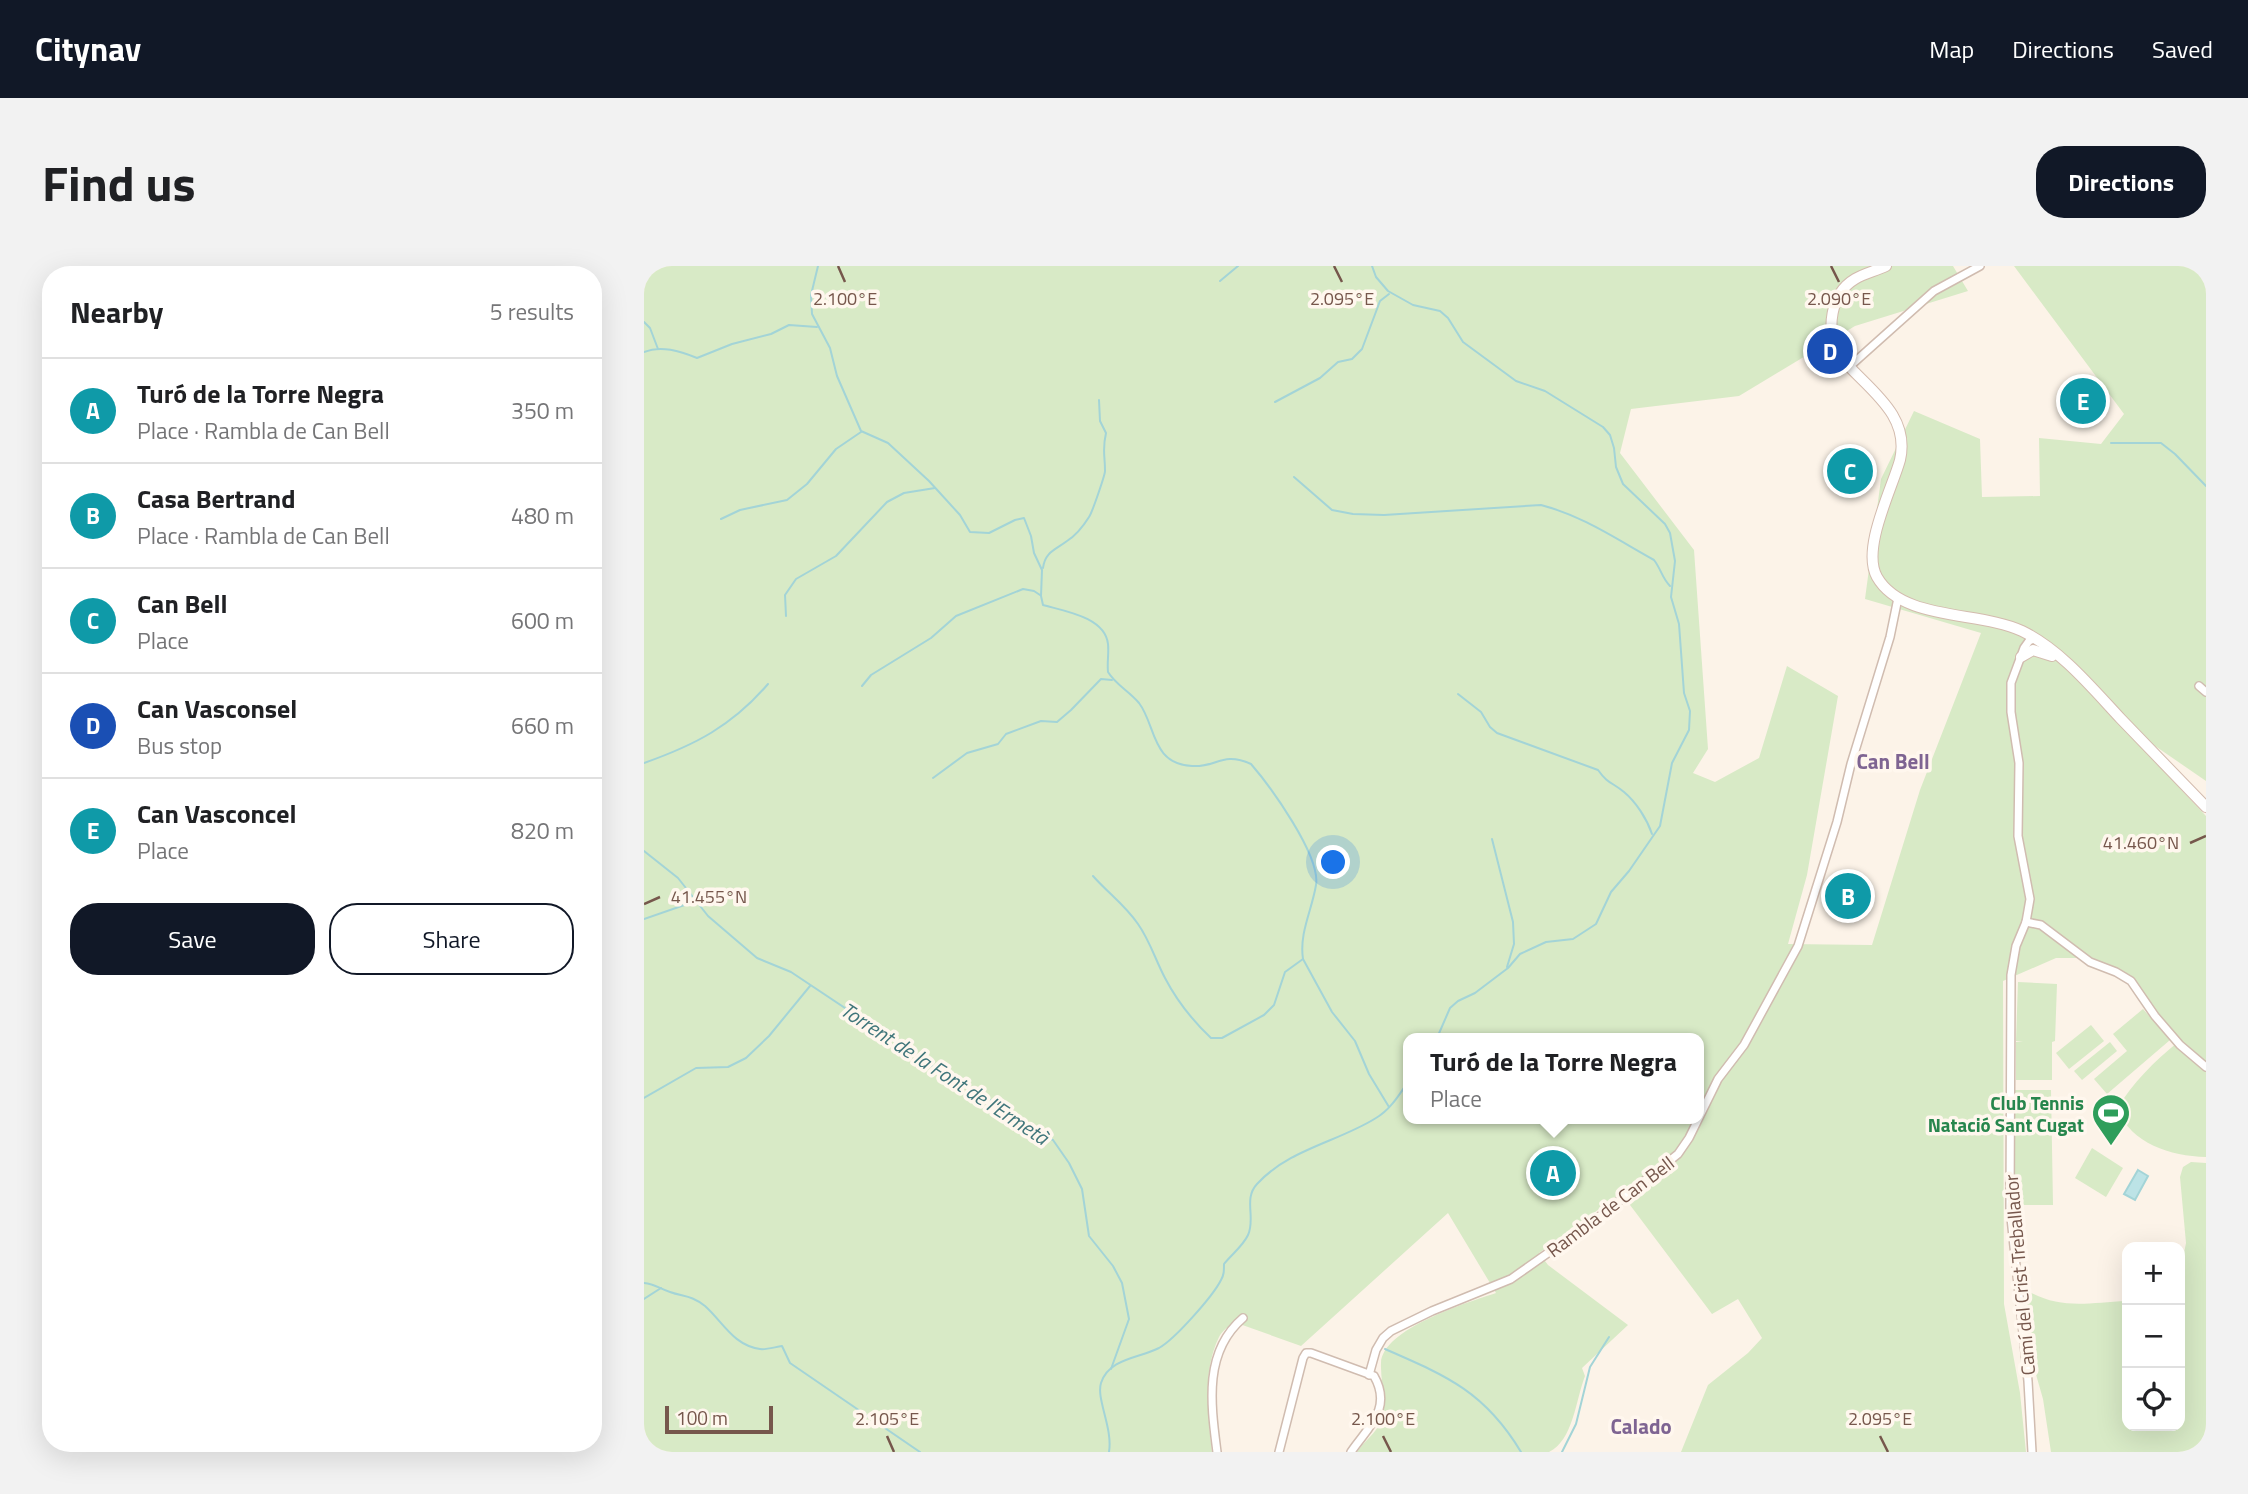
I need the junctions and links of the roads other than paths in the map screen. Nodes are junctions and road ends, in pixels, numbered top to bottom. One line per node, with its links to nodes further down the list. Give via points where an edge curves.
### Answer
1 (1886, 266): 3 (main road, via 1854,280 1836,301 1832,337)
2 (1980, 266): 3 (street, via 1934,291)
3 (1849, 367): 4 (main road, via 1890,408 1901,432 1900,460 1872,551 1878,578)
4 (1898, 597): 5 (main road, via 1920,607 1977,617); 13 (street, Rambla de Can Bell, via 1798,946)
5 (2028, 638): 6 (main road, via 2033,643); 7 (main road)
6 (2021, 657): 7 (main road, via 2033,650); 11 (street, Camí del Crist Treballador, via 2011,696 2019,763 2018,836 2031,899)
7 (2065, 662): 10 (main road)
8 (2199, 686): 9 (street)
9 (2206, 692)
10 (2206, 807)
11 (2026, 922): 12 (street, via 2042,925 2090,962 2131,981 2180,1045); 20 (street, Camí del Crist Treballador, via 2011,975 2010,1198)
12 (2206, 1067)
13 (1704, 1107)
14 (1696, 1124): 16 (street, Rambla de Can Bell, via 1678,1154 1518,1275 1391,1331 1376,1349)
15 (1243, 1318): 17 (street, via 1222,1339 1216,1362 1212,1403)
16 (1369, 1375): 18 (street, via 1306,1353); 19 (street, via 1377,1381 1380,1408)
17 (1217, 1452)
18 (1279, 1452)
19 (1351, 1452)
20 (2032, 1452)

